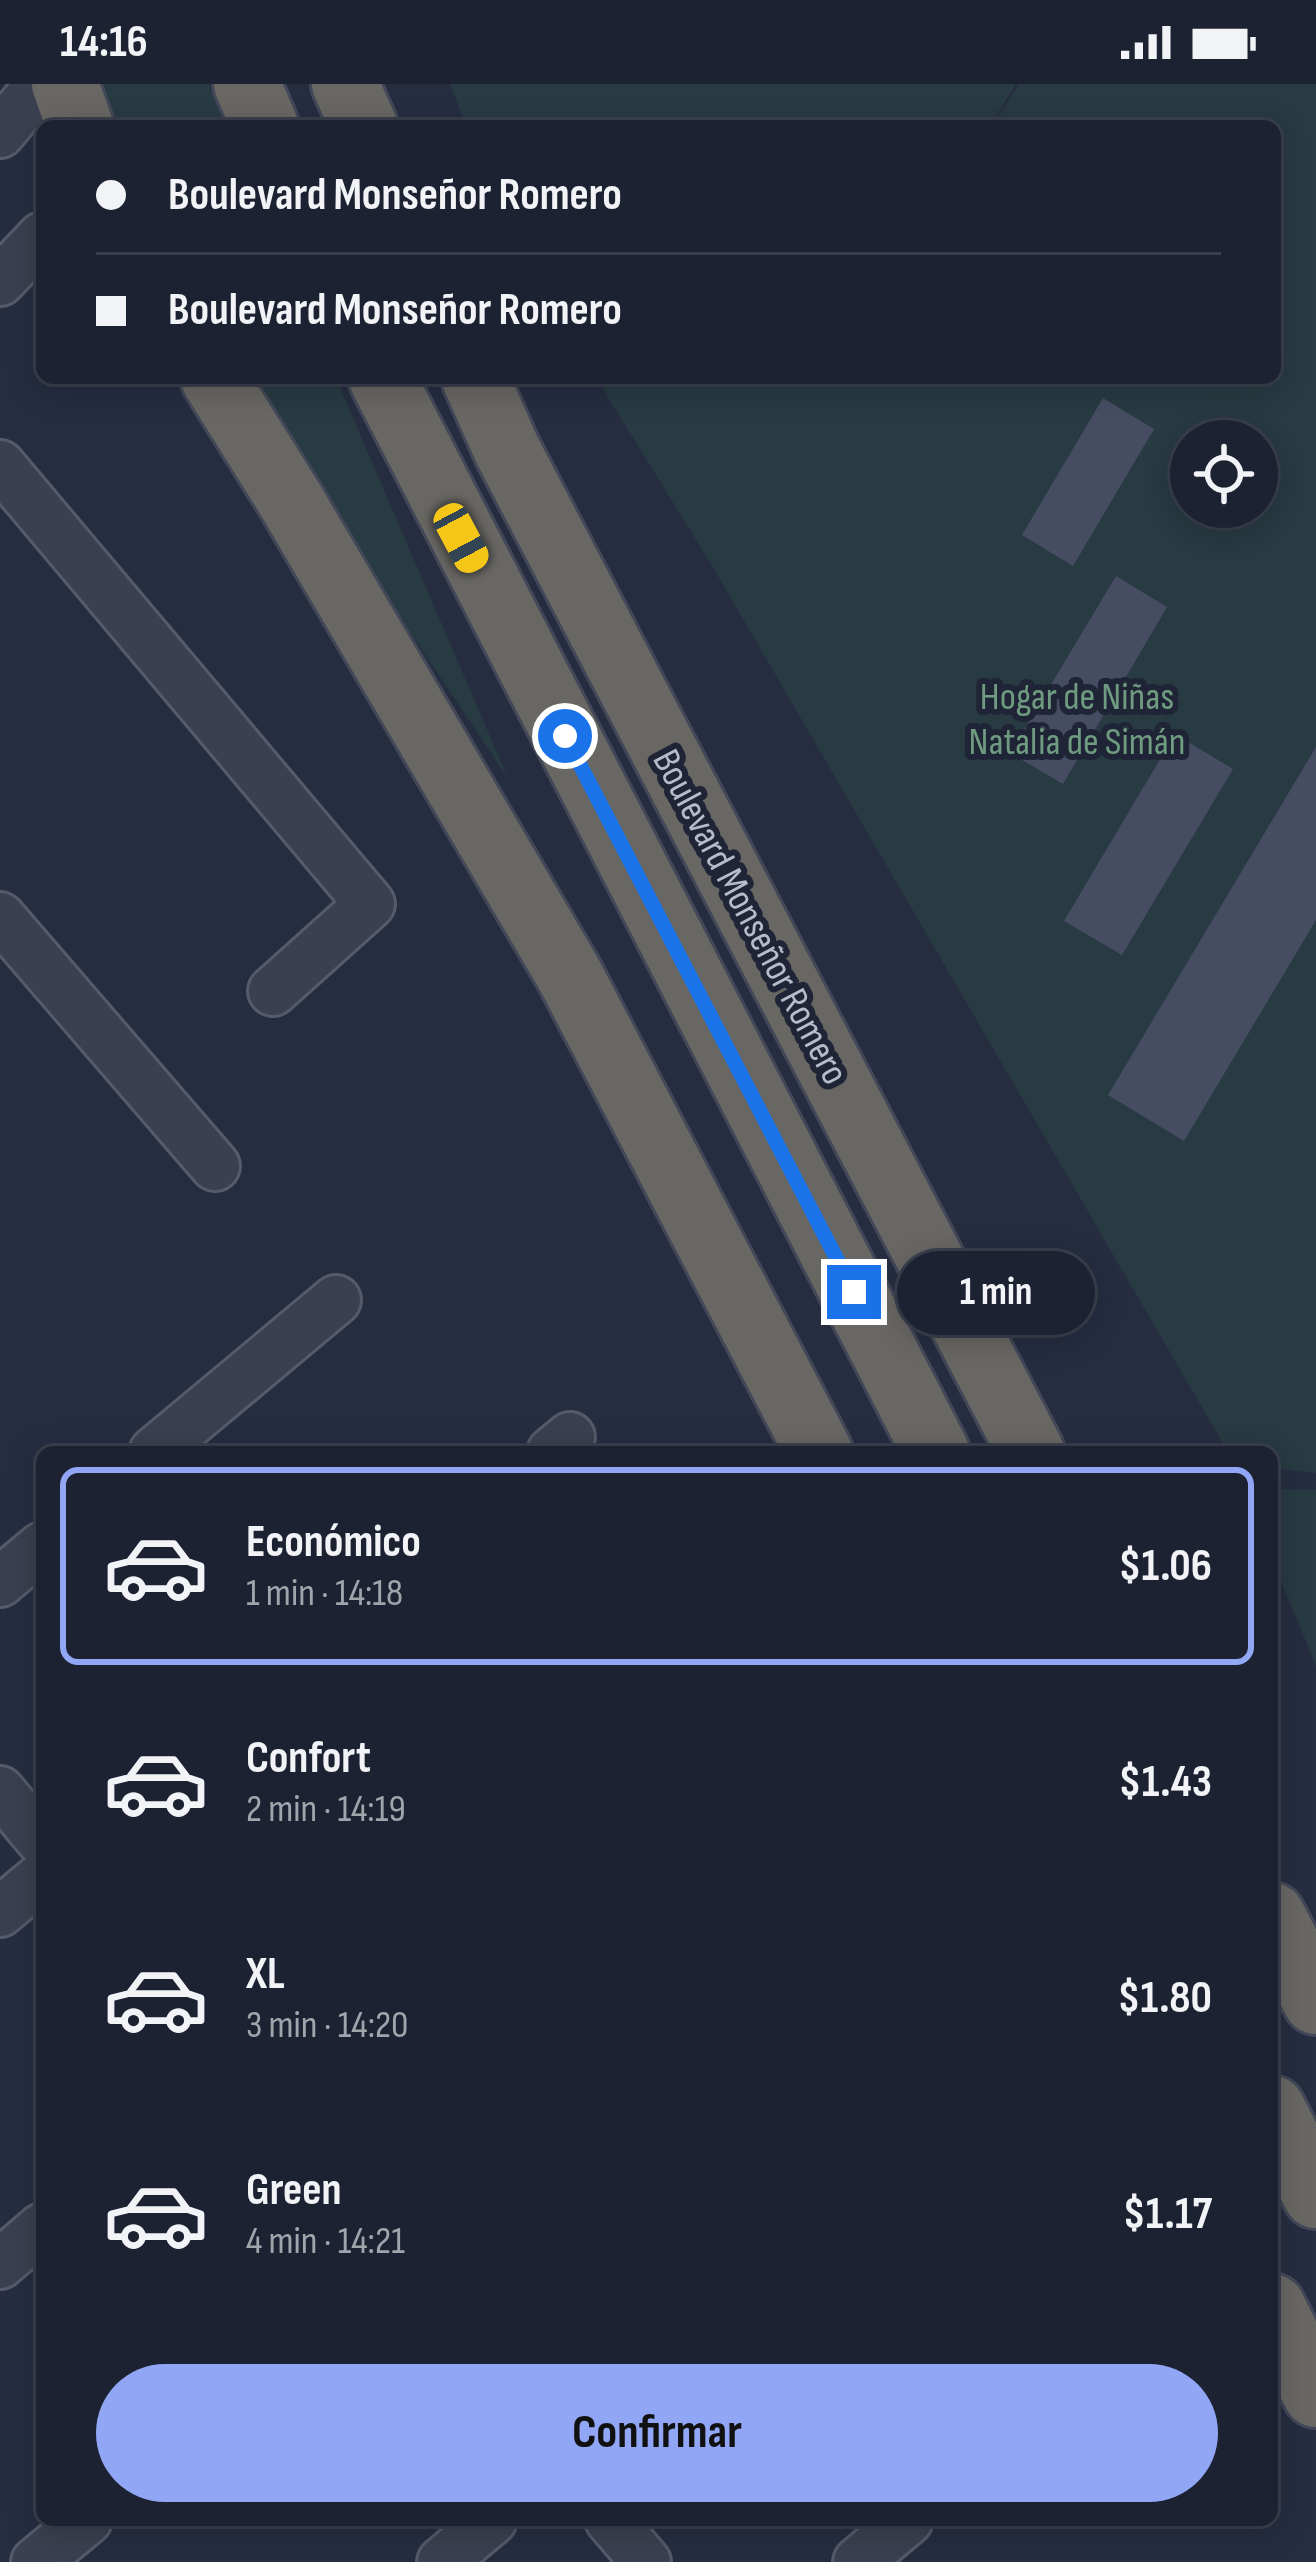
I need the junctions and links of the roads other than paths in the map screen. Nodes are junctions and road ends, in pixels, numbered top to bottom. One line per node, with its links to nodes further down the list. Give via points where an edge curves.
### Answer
1 (41, 84): 8 (street)
2 (65, 84): 5 (highway)
3 (247, 84): 6 (highway)
4 (345, 84): 7 (highway)
5 (78, 120)
6 (262, 120)
7 (361, 120)
8 (0, 133)
9 (36, 243): 10 (street)
10 (0, 280)
11 (218, 384): 20 (highway, via 570,976)
12 (385, 384): 21 (highway, Boulevard Monseñor Romero)
13 (478, 384): 22 (highway, Boulevard Monseñor Romero)
14 (0, 465): 16 (street, via 370,904)
15 (0, 917): 17 (street)
16 (273, 991)
17 (215, 1166)
18 (336, 1300): 19 (street)
19 (161, 1446)
20 (816, 1446)
21 (933, 1446)
22 (1028, 1446)
23 (36, 1551): 24 (street)
24 (0, 1582)
25 (0, 1791): 26 (street)
26 (36, 1834)
27 (36, 1882): 28 (street)
28 (0, 1912)
29 (1278, 1928): 30 (highway)
30 (1316, 2001)
31 (1278, 2121): 32 (highway)
32 (1316, 2195)
33 (36, 2233): 34 (street)
34 (0, 2264)
35 (1278, 2319): 36 (highway)
36 (1316, 2394)
37 (80, 2526): 41 (street)
38 (485, 2526): 42 (street)
39 (615, 2526): 43 (street)
40 (901, 2526): 44 (street)
41 (36, 2562)
42 (442, 2562)
43 (646, 2562)
44 (858, 2562)

